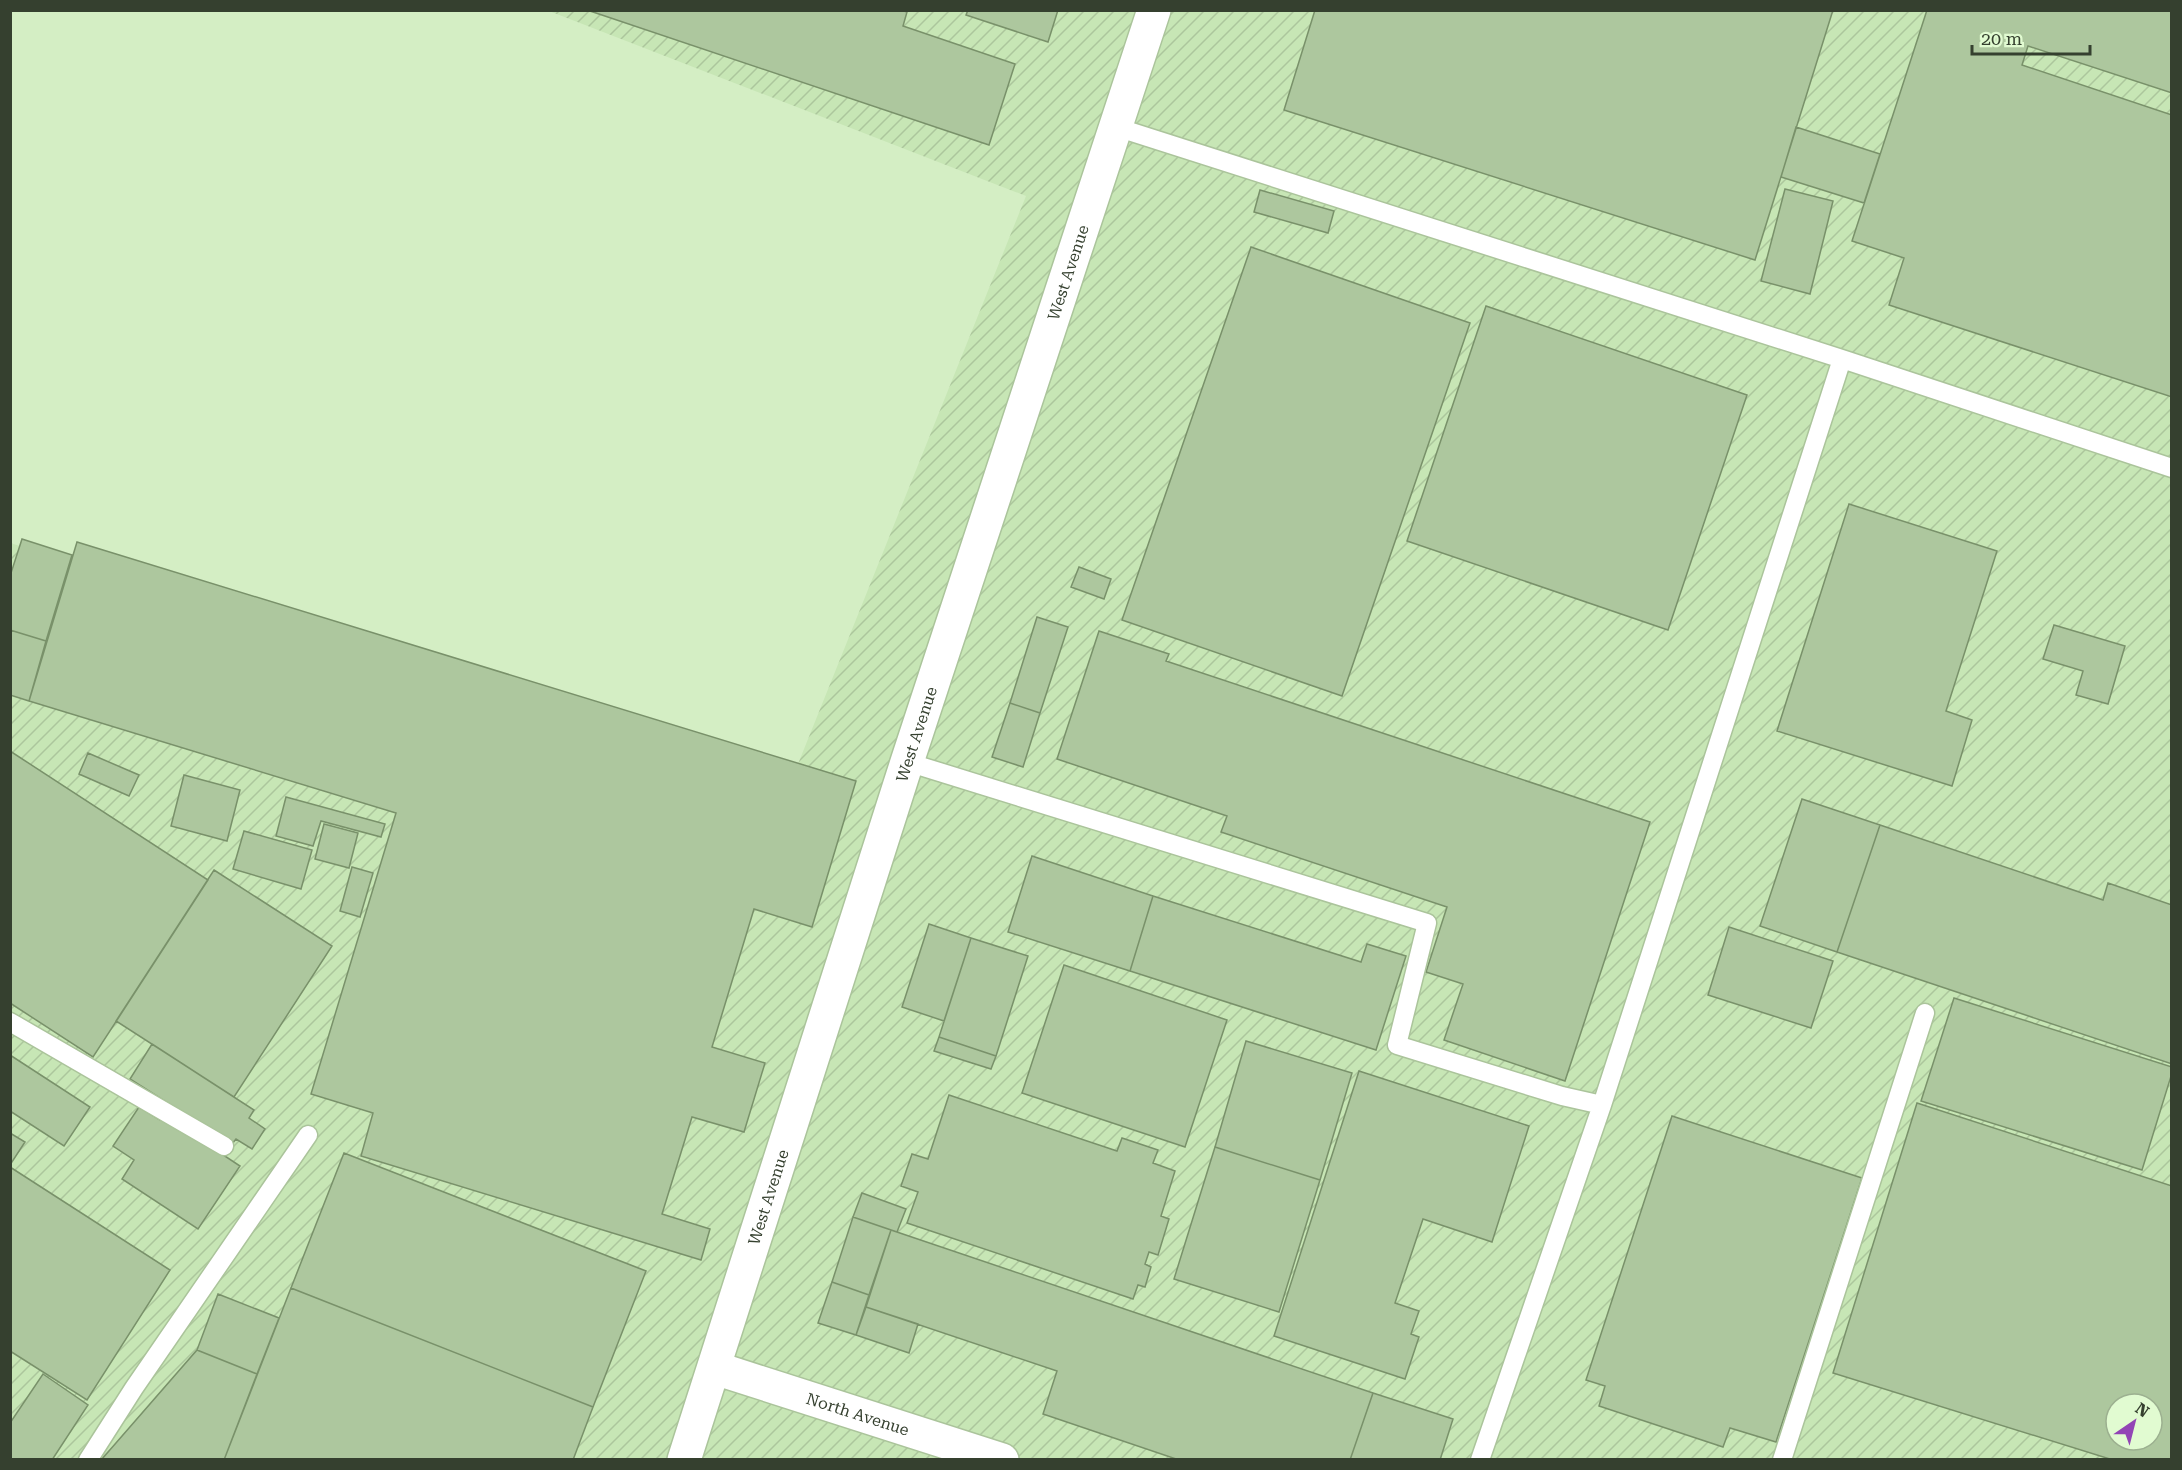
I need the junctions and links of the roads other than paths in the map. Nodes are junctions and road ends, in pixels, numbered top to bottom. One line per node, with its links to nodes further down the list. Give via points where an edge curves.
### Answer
1 (1154, 10): 2 (street, West Avenue)
2 (1116, 127): 3 (lane); 5 (street, West Avenue)
3 (1842, 358): 4 (lane); 8 (lane)
4 (2172, 468)
5 (907, 762): 8 (lane, via 1427,923 1397,1045); 11 (street, West Avenue)
6 (1925, 1013): 16 (lane)
7 (10, 1022): 10 (lane)
8 (1602, 1105): 15 (lane)
9 (308, 1135): 12 (lane)
10 (224, 1146)
11 (714, 1368): 13 (street, West Avenue); 14 (street, North Avenue)
12 (88, 1460)
13 (684, 1460)
14 (1002, 1460)
15 (1480, 1460)
16 (1782, 1460)

